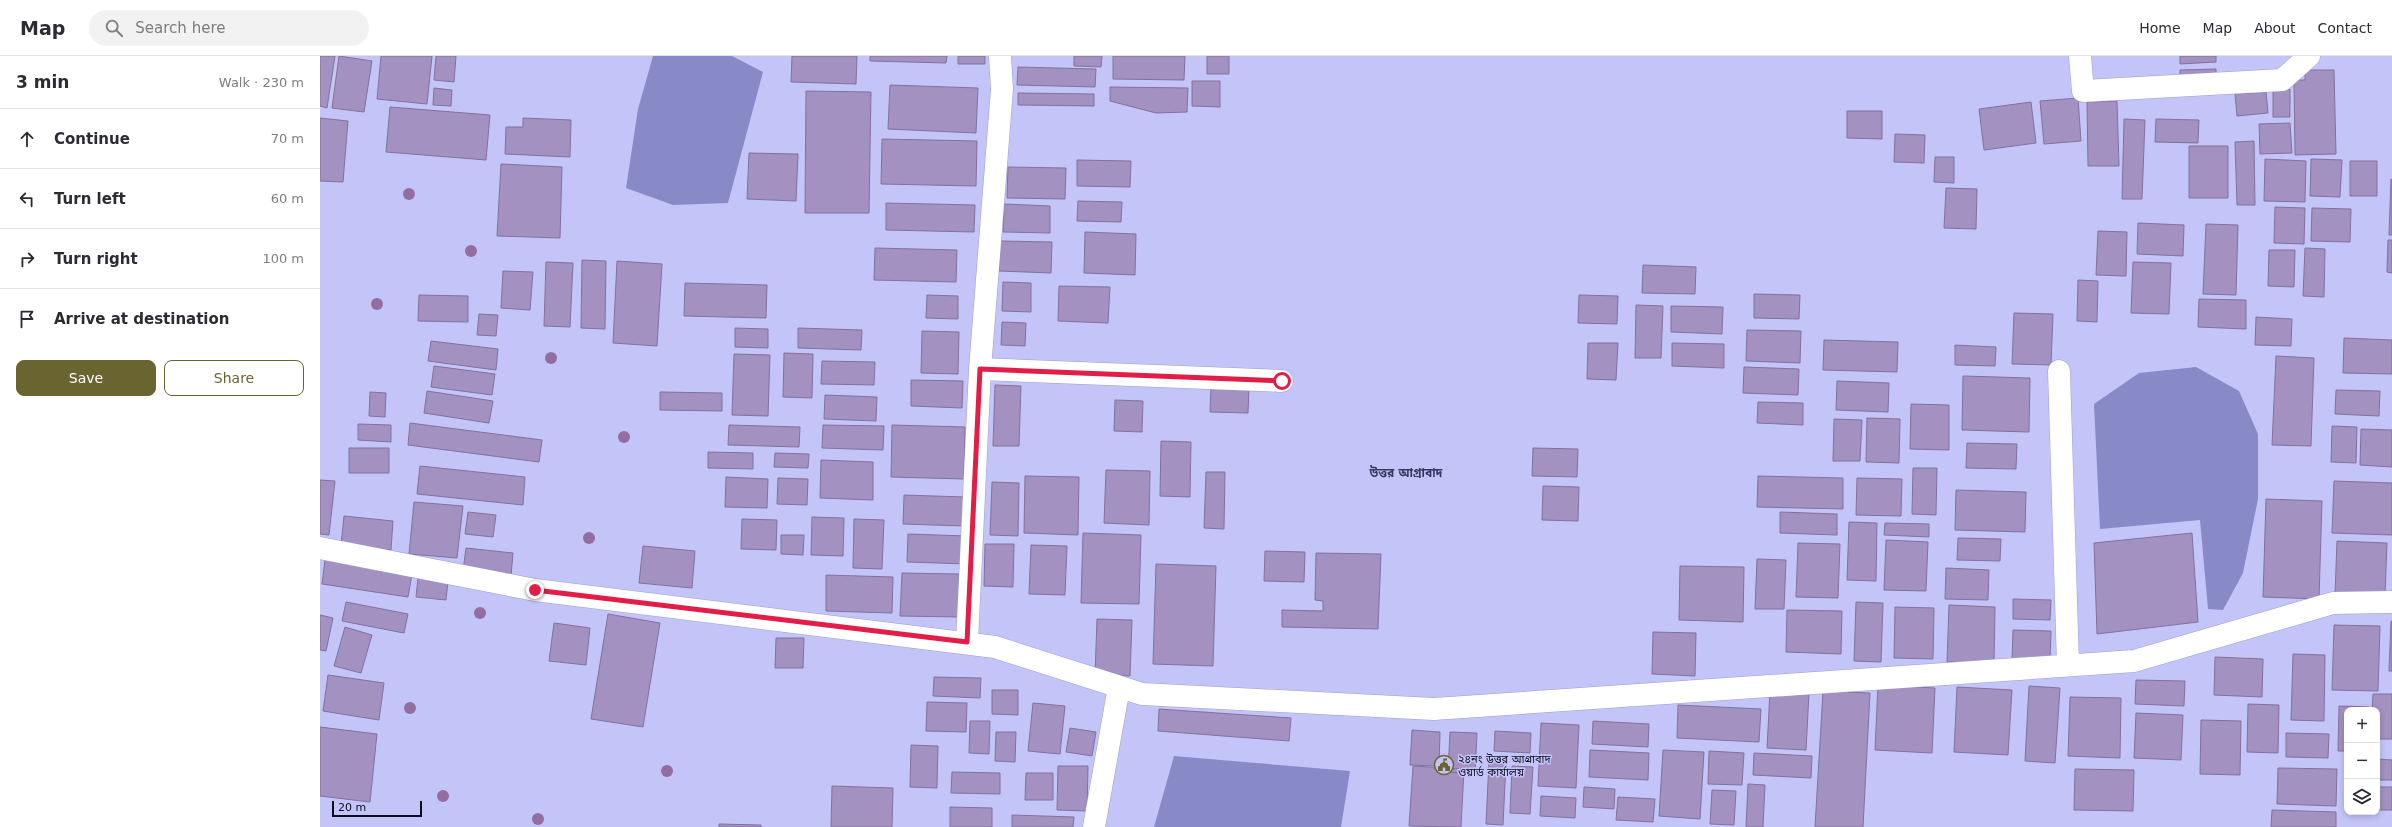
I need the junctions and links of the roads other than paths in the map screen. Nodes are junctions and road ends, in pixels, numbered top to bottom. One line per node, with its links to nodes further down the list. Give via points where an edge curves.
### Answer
1 (1000, 56): 4 (street, via 1002,89)
2 (2080, 56): 3 (street, via 2083,91 2282,80)
3 (2309, 56)
4 (980, 369): 6 (street); 9 (street)
5 (2059, 371): 10 (street)
6 (1282, 381)
7 (320, 548): 9 (street, via 535,590)
8 (2392, 602): 10 (street, via 2333,603 2134,661)
9 (967, 642): 11 (street, via 995,647)
10 (2068, 665): 11 (street, via 1434,709 1142,694)
11 (1119, 687): 12 (street)
12 (1094, 827)

